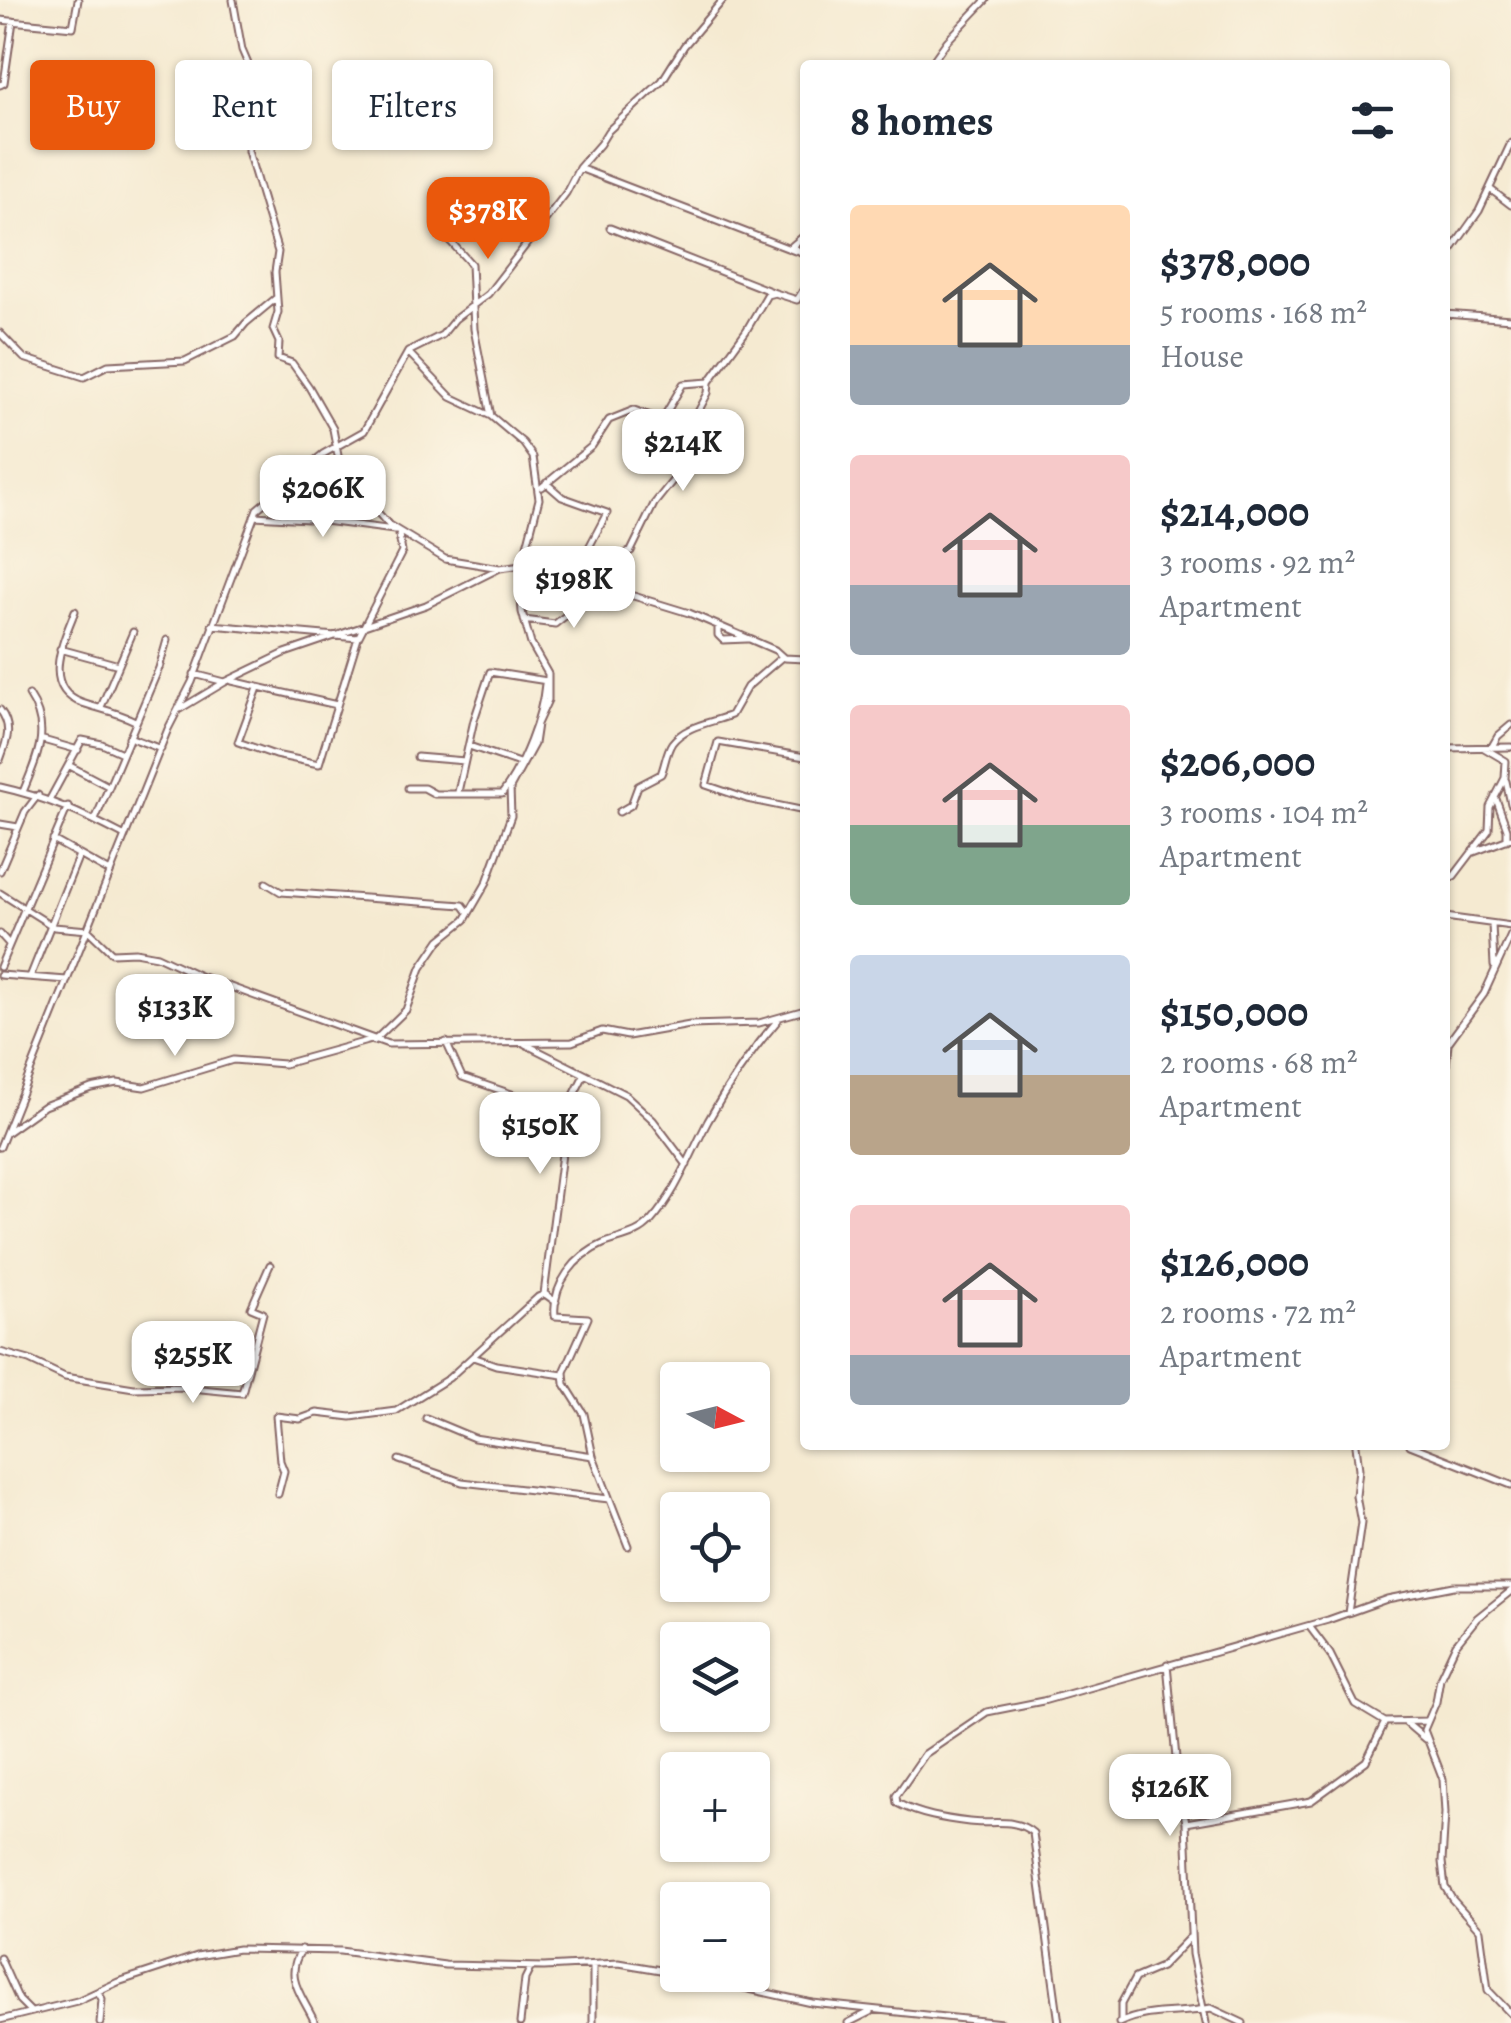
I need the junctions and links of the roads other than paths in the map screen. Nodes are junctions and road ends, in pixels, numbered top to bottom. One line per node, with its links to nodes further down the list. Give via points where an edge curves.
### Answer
1 (78, 0): 6 (street, via 72,27)
2 (233, 0): 23 (street, via 251,66 248,151 278,252)
3 (724, 0): 12 (street, via 662,81)
4 (986, 0): 9 (street)
5 (0, 20): 6 (street)
6 (13, 22): 8 (street)
7 (0, 53): 8 (street)
8 (8, 54): 10 (street)
9 (934, 60)
10 (0, 86)
11 (1511, 143): 13 (street)
12 (579, 168): 18 (street); 24 (street)
13 (1490, 189): 14 (street); 19 (street)
14 (1511, 205)
15 (610, 228): 21 (street)
16 (800, 238): 18 (street, via 792,244)
17 (450, 241): 24 (street, via 470,264)
18 (795, 251): 20 (street)
19 (1450, 252)
20 (800, 253)
21 (776, 293): 22 (street, via 795,300); 29 (street, via 766,297)
22 (800, 294)
23 (277, 297): 27 (street, via 235,336 185,361 108,365 84,377 24,358); 31 (street, via 272,322 278,358 294,366 315,395)
24 (474, 307): 28 (street, via 442,335); 30 (street)
25 (1450, 314): 26 (street)
26 (1511, 319)
27 (0, 333)
28 (408, 352): 30 (street, via 451,397); 31 (street, via 372,421)
29 (709, 382): 32 (street, via 684,384 659,419 634,410 612,418 592,446); 39 (street, via 682,468 630,551)
30 (490, 416): 33 (street, via 527,447)
31 (335, 447): 34 (street, via 267,498); 35 (street, via 360,493)
32 (546, 482): 33 (street); 38 (street, via 562,497 607,513)
33 (540, 489): 36 (street)
34 (254, 516): 35 (street); 43 (street)
35 (397, 531): 37 (street, via 445,560); 44 (street, via 402,552)
36 (522, 565): 37 (street); 38 (street); 42 (street)
37 (500, 568): 44 (street)
38 (576, 572): 39 (street)
39 (598, 582): 40 (street)
40 (614, 590): 42 (street, via 554,624); 50 (street, via 689,613)
41 (75, 612): 49 (street)
42 (524, 620): 52 (street)
43 (212, 625): 46 (street); 54 (street)
44 (364, 627): 46 (street); 47 (street)
45 (133, 632): 53 (street)
46 (330, 636): 47 (street); 56 (street)
47 (358, 638): 60 (street)
48 (167, 640): 64 (street)
49 (60, 648): 53 (street); 61 (street, via 57,666 65,688 78,702)
50 (782, 657): 51 (street); 94 (street, via 747,687 730,714 676,739 661,774 638,786 631,806)
51 (800, 659)
52 (542, 664): 55 (street); 57 (street)
53 (119, 665): 61 (street)
54 (194, 674): 56 (street); 63 (street)
55 (534, 678): 57 (street); 68 (street, via 490,672)
56 (227, 681): 58 (street); 63 (street)
57 (547, 681): 80 (street); 111 (street, via 547,707 509,792 506,832)
58 (258, 688): 60 (street); 60 (street, via 238,742 302,762 322,760)
59 (28, 695): 67 (street, via 40,714)
60 (337, 705)
61 (101, 707): 64 (street)
62 (0, 710): 74 (street, via 8,725)
63 (177, 710): 72 (street)
64 (135, 722): 66 (street)
65 (1511, 726): 71 (street)
66 (129, 737): 72 (street); 75 (street)
67 (42, 740): 73 (street); 86 (street)
68 (468, 746): 79 (street); 80 (street)
69 (1511, 747): 71 (street)
70 (1450, 748): 71 (street)
71 (1488, 748): 82 (street, via 1504,759)
72 (160, 749): 100 (street)
73 (78, 750): 75 (street, via 86,740); 81 (street)
74 (2, 751): 78 (street)
75 (122, 753): 84 (street)
76 (800, 756): 93 (street, via 718,742 706,785)
77 (417, 757): 79 (street)
78 (0, 760)
79 (464, 762): 87 (street)
80 (520, 763): 87 (street, via 502,794)
81 (70, 766): 84 (street); 90 (street)
82 (1508, 783): 89 (street); 91 (street)
83 (0, 786): 86 (street)
84 (108, 786): 96 (street)
85 (408, 788): 87 (street)
86 (23, 792): 88 (street)
87 (458, 792)
88 (38, 795): 90 (street); 99 (street)
89 (1495, 796): 98 (street); 103 (street, via 1489,830)
90 (50, 800): 92 (street)
91 (1511, 804)
92 (68, 806): 96 (street); 102 (street)
93 (800, 810)
94 (619, 812)
95 (1511, 816): 98 (street)
96 (94, 820): 100 (street)
97 (0, 824): 99 (street)
98 (1507, 826): 101 (street)
99 (18, 827): 105 (street)
100 (125, 836): 106 (street)
101 (1509, 839): 103 (street)
102 (53, 840): 104 (street); 110 (street)
103 (1472, 854): 107 (street)
104 (79, 855): 106 (street); 114 (street)
105 (0, 871)
106 (110, 872): 116 (street)
107 (1450, 880)
108 (266, 883): 111 (street, via 281,892 459,904)
109 (0, 893): 110 (street)
110 (24, 908): 114 (street); 119 (street)
111 (469, 914): 127 (street, via 417,974 408,1006)
112 (1450, 918): 113 (street)
113 (1492, 924): 115 (street); 121 (street)
114 (51, 925): 116 (street); 123 (street)
115 (1511, 926)
116 (88, 930): 124 (street); 127 (street, via 112,953 144,952 174,962)
117 (0, 934): 119 (street)
118 (1511, 934): 121 (street)
119 (10, 944): 120 (street)
120 (0, 967)
121 (1494, 970): 128 (street, via 1477,1007)
122 (0, 975): 123 (street)
123 (30, 977): 124 (street)
124 (67, 980): 133 (street)
125 (800, 1012): 126 (street)
126 (780, 1018): 130 (street); 135 (street, via 718,1104)
127 (372, 1040): 129 (street); 133 (street, via 284,1064 233,1060 144,1087 91,1088 44,1106)
128 (1450, 1041)
129 (446, 1042): 130 (street); 132 (street, via 462,1077)
130 (523, 1042): 131 (street)
131 (584, 1075): 132 (street); 135 (street, via 626,1095)
132 (566, 1112): 137 (street)
133 (6, 1133): 134 (street)
134 (0, 1147)
135 (686, 1166): 138 (street, via 647,1226 573,1264)
136 (270, 1265): 139 (street, via 251,1308 264,1314 242,1393 65,1377)
137 (544, 1294): 138 (street); 140 (street)
138 (556, 1302): 141 (street, via 555,1316 588,1318)
139 (0, 1352)
140 (473, 1356): 141 (street); 148 (street, via 396,1412 276,1416 284,1471)
141 (563, 1375): 145 (street, via 586,1419)
142 (426, 1418): 145 (street, via 474,1438)
143 (1357, 1450): 152 (street, via 1361,1523)
144 (1423, 1450): 147 (street)
145 (593, 1456): 149 (street)
146 (399, 1460): 149 (street, via 462,1482)
147 (1511, 1485)
148 (278, 1494)
149 (610, 1500): 150 (street)
150 (628, 1546)
151 (1511, 1588): 152 (street, via 1440,1588); 155 (street, via 1456,1644)
152 (1348, 1613): 153 (street)
153 (1308, 1625): 154 (street); 156 (street, via 1356,1704)
154 (1168, 1664): 159 (street); 181 (street, via 988,1712 925,1754 896,1796 896,1804 913,1811 1016,1824 1033,1834)
155 (1426, 1721): 157 (street); 158 (street)
156 (1385, 1722): 157 (street); 159 (street, via 1366,1761 1314,1800)
157 (1405, 1722): 158 (street)
158 (1426, 1740): 171 (street, via 1444,1779 1445,1887 1480,1930 1488,1990)
159 (1186, 1823): 160 (street)
160 (1191, 1936): 169 (street); 174 (street, via 1160,1967 1136,1978 1121,2004)
161 (302, 1949): 165 (street); 166 (street, via 213,1952); 176 (street, via 294,1982)
162 (0, 1958): 170 (street, via 18,2000)
163 (593, 1965): 164 (street); 165 (street); 178 (street)
164 (660, 1969)
165 (527, 1970): 177 (street)
166 (97, 1992): 170 (street); 175 (street)
167 (758, 1992): 168 (street)
168 (872, 2010): 173 (street); 179 (street)
169 (1204, 2010): 174 (street); 182 (street); 183 (street)
170 (32, 2012): 172 (street)
171 (1511, 2014)
172 (0, 2020)
173 (957, 2020): 180 (street)
174 (1120, 2022)
175 (100, 2023)
176 (315, 2023)
177 (520, 2023)
178 (593, 2023)
179 (848, 2023)
180 (1002, 2023)
181 (1059, 2023)
182 (1206, 2023)
183 (1243, 2023)

